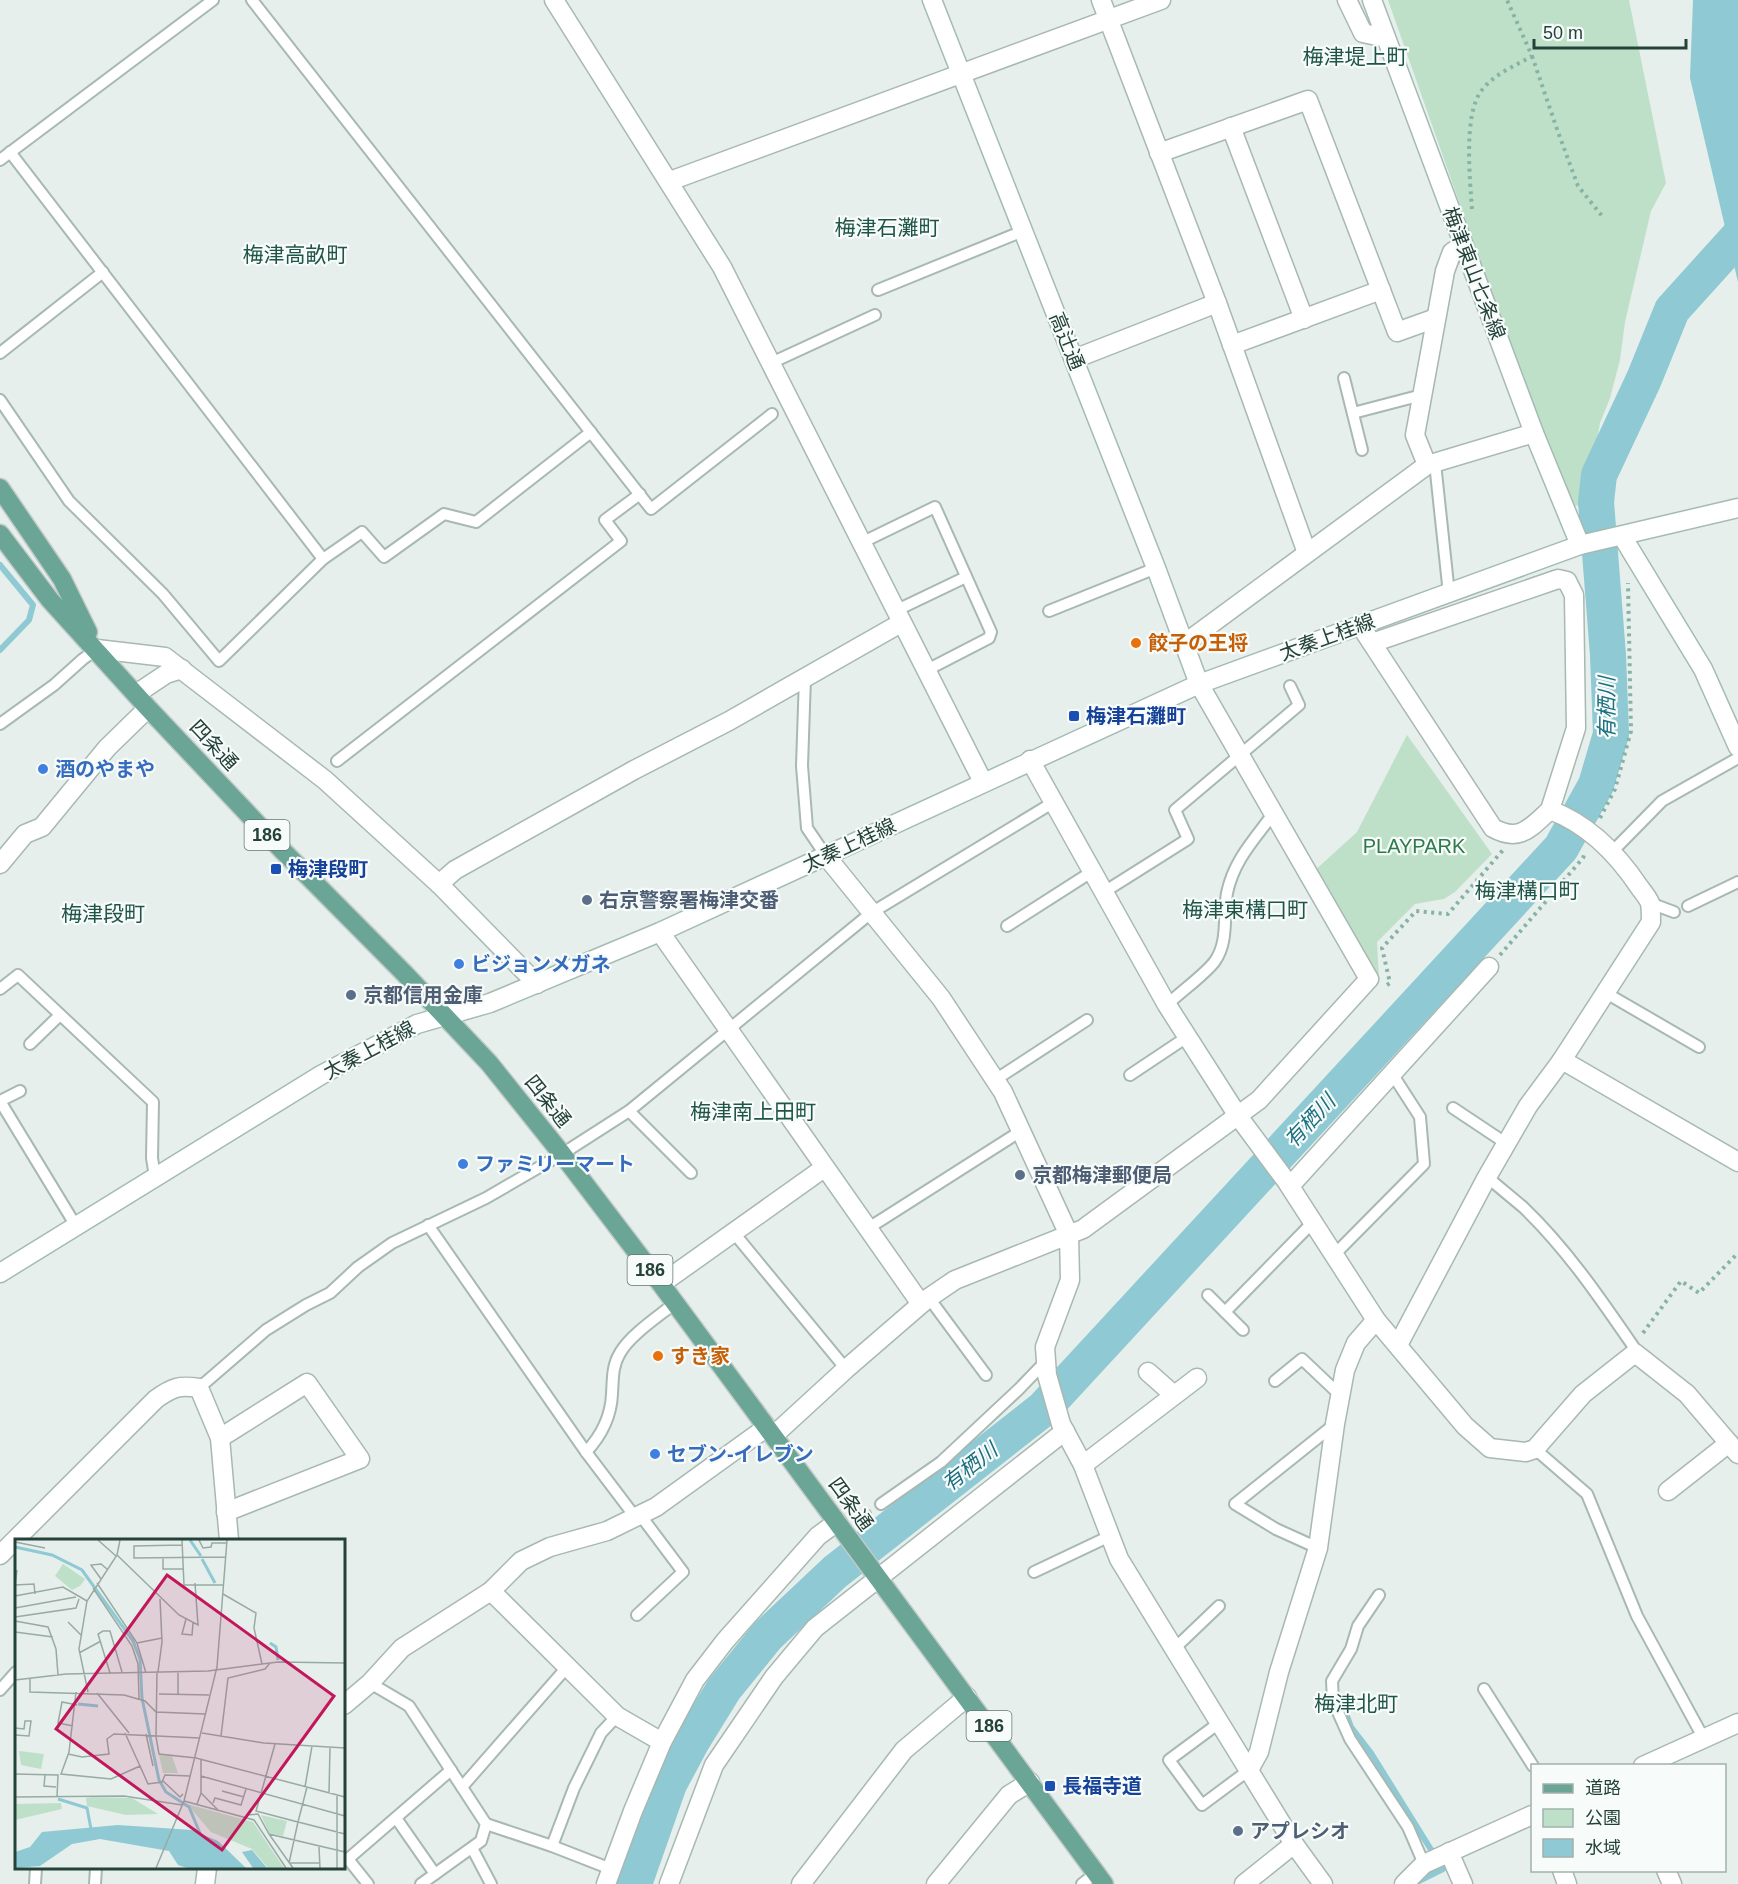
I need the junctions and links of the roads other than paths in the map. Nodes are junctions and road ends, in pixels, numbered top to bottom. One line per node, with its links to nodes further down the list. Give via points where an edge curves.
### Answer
1 (213, 0): 13 (lane)
2 (252, 0): 35 (lane)
3 (554, 0): 16 (street)
4 (932, 0): 11 (street, 高辻通)
5 (1101, 0): 9 (street)
6 (1161, 0): 9 (street)
7 (1347, 0): 10 (street, via 1363,33)
8 (1372, 0): 10 (street, 梅津東山七条線)
9 (1108, 19): 11 (street); 14 (street)
10 (1386, 38): 18 (street, 梅津東山七条線)
11 (960, 73): 16 (street); 17 (street, 高辻通)
12 (1231, 127): 14 (street); 21 (street, via 1308,100); 25 (street)
13 (10, 152): 15 (lane); 19 (lane)
14 (1159, 153): 22 (street)
15 (0, 160)
16 (670, 181): 29 (street, via 722,267)
17 (1023, 231): 20 (lane); 28 (street, 高辻通)
18 (1463, 245): 24 (street, via 1452,252 1444,271); 36 (street, 梅津東山七条線)
19 (103, 272): 27 (lane); 47 (lane)
20 (878, 290)
21 (1381, 290): 24 (street, via 1397,332); 25 (street)
22 (1216, 303): 26 (street); 28 (street)
23 (875, 315): 29 (lane)
24 (1436, 318): 31 (street)
25 (1304, 319): 26 (street)
26 (1232, 345): 46 (street)
27 (0, 353)
28 (1074, 359): 48 (street, 高辻通)
29 (771, 363): 44 (street)
30 (1344, 378): 33 (lane)
31 (1422, 396): 33 (lane); 38 (street, via 1415,435)
32 (0, 400): 47 (lane, via 69,501 163,594 219,661)
33 (1353, 413): 37 (lane)
34 (772, 414): 40 (lane, via 651,509)
35 (591, 432): 40 (lane); 47 (lane, via 476,522 444,514 384,557 362,531)
36 (1534, 433): 38 (street); 45 (street, 梅津東山七条線)
37 (1362, 450)
38 (1431, 464): 46 (street); 50 (lane)
39 (0, 488): 56 (main road, 四条通 / 186, via 62,579)
40 (640, 494): 69 (lane, via 605,520 621,541)
41 (1738, 508): 43 (street, 太秦上桂線)
42 (0, 534): 56 (main road, 四条通 / 186, via 50,600)
43 (1617, 537): 45 (street, 太秦上桂線); 65 (street, via 1703,669)
44 (861, 543): 49 (lane, via 935,507); 52 (street)
45 (1580, 545): 50 (street, 太秦上桂線)
46 (1307, 553): 55 (street)
47 (323, 560)
48 (1156, 568): 51 (lane); 55 (street, 高辻通)
49 (966, 577): 52 (lane); 58 (lane, via 991,632 988,638)
50 (1449, 594): 53 (street, 太秦上桂線)
51 (1049, 611)
52 (898, 617): 58 (street); 59 (street)
53 (1360, 625): 54 (street); 60 (street, 太秦上桂線)
54 (1372, 643): 72 (street, via 1493,828 1505,835 1516,834); 72 (street, via 1558,579 1567,582 1574,595 1575,728)
55 (1184, 644): 60 (street, 高辻通)
56 (97, 650): 57 (street, via 165,657); 62 (main road, 四条通 / 186); 64 (lane)
57 (182, 669): 62 (street, via 166,674); 79 (street, via 325,780)
58 (925, 671): 70 (street)
59 (806, 677): 75 (lane, via 802,766 807,828); 79 (street, via 455,870)
60 (1199, 684): 66 (street, 高辻通); 68 (street, 太秦上桂線)
61 (1290, 686): 66 (lane, via 1299,705)
62 (136, 694): 63 (main road, 四条通 / 186)
63 (148, 708): 76 (street, via 107,748 42,827 25,834); 92 (main road, 四条通 / 186)
64 (0, 724)
65 (1738, 747)
66 (1240, 756): 73 (street, 高辻通); 80 (lane, via 1175,810 1188,839)
67 (1738, 758): 74 (lane, via 1662,801)
68 (1030, 760): 70 (street, 太秦上桂線); 71 (street)
69 (337, 761)
70 (983, 782): 75 (street, 太秦上桂線)
71 (1054, 802): 77 (street); 84 (lane)
72 (1557, 812): 74 (street, via 1592,833)
73 (1273, 814): 91 (lane, via 1236,863 1227,895 1223,942 1215,961); 107 (street, 高辻通, via 1369,979 1259,1100)
74 (1611, 853): 81 (street)
75 (826, 856): 84 (street); 86 (street, 太秦上桂線)
76 (0, 864)
77 (1093, 871): 80 (street); 85 (lane)
78 (1738, 882): 82 (lane)
79 (439, 884): 88 (street)
80 (1104, 892): 91 (street)
81 (1650, 903): 83 (lane); 90 (street, via 1651,922)
82 (1688, 906)
83 (1674, 912)
84 (871, 913): 95 (lane); 102 (street, via 941,998)
85 (1007, 926)
86 (660, 932): 88 (street, 太秦上桂線); 95 (street)
87 (1489, 967): 100 (street)
88 (537, 984): 92 (street, 太秦上桂線, via 490,1003)
89 (0, 989): 93 (lane, via 18,975)
90 (1606, 993): 98 (lane); 99 (street)
91 (1167, 1005): 96 (street)
92 (444, 1015): 110 (main road, 四条通 / 186, via 489,1063); 114 (street, 太秦上桂線, via 417,1024 321,1075)
93 (60, 1016): 97 (lane); 114 (lane, via 153,1102)
94 (1087, 1020): 102 (lane)
95 (728, 1029): 106 (lane); 112 (street)
96 (1187, 1037): 101 (lane); 107 (street)
97 (30, 1044)
98 (1699, 1047)
99 (1562, 1060): 109 (street, via 1528,1106); 111 (street)
100 (1391, 1072): 116 (street); 123 (lane, via 1420,1117 1424,1164)
101 (1130, 1075)
102 (995, 1080): 108 (street)
103 (20, 1090): 104 (lane)
104 (0, 1101): 119 (lane)
105 (1453, 1108): 109 (lane)
106 (629, 1111): 110 (lane); 113 (lane)
107 (1238, 1116): 116 (street); 122 (street, via 1083,1228)
108 (1021, 1131): 120 (lane); 122 (street)
109 (1507, 1144): 115 (street)
110 (562, 1154): 118 (lane, via 486,1198); 125 (main road, 四条通 / 186)
111 (1738, 1162)
112 (824, 1168): 120 (street); 121 (street)
113 (691, 1173)
114 (155, 1176): 119 (street, 太秦上桂線)
115 (1487, 1177): 132 (street); 133 (lane, via 1557,1245 1595,1290)
116 (1288, 1184): 117 (street)
117 (1313, 1222): 123 (street); 129 (lane)
118 (428, 1225): 140 (lane, via 392,1243 330,1293 266,1330); 149 (lane)
119 (76, 1226): 124 (street, 太秦上桂線)
120 (867, 1229): 127 (street)
121 (734, 1233): 125 (street); 135 (lane)
122 (1069, 1234): 127 (street, via 955,1280); 134 (street, via 1070,1280 1045,1347)
123 (1334, 1255): 130 (street)
124 (0, 1273)
125 (661, 1284): 128 (main road, 四条通 / 186)
126 (1208, 1295): 129 (lane)
127 (925, 1301): 135 (street); 137 (lane)
128 (675, 1303): 145 (main road, 四条通 / 186); 149 (lane, via 620,1352 612,1375 608,1416 599,1438)
129 (1225, 1312): 131 (lane)
130 (1376, 1320): 132 (street); 142 (street, via 1356,1343)
131 (1244, 1330)
132 (1398, 1346): 148 (street, via 1465,1426 1490,1448 1526,1452)
133 (1634, 1350): 147 (street, via 1687,1394); 148 (street, via 1583,1394)
134 (1046, 1368): 144 (street); 152 (lane, via 941,1462)
135 (846, 1369): 145 (street)
136 (1148, 1372): 141 (street)
137 (986, 1375)
138 (1197, 1378): 141 (street)
139 (1275, 1381): 142 (lane, via 1302,1359)
140 (199, 1388): 146 (street); 157 (street, via 183,1385 156,1399)
141 (1174, 1395): 150 (street)
142 (1340, 1395): 143 (street)
143 (1335, 1424): 160 (street); 160 (lane, via 1235,1504)
144 (1063, 1428): 150 (street); 163 (street)
145 (770, 1431): 154 (street); 155 (main road, 四条通 / 186)
146 (220, 1438): 153 (street); 153 (street, via 307,1383 360,1459)
147 (1733, 1448): 151 (street)
148 (1535, 1449): 179 (lane, via 1587,1494 1637,1616)
149 (586, 1452): 154 (lane)
150 (1083, 1465): 156 (street)
151 (1668, 1491)
152 (881, 1504)
153 (226, 1512): 158 (street)
154 (638, 1517): 164 (street, via 521,1561); 167 (lane, via 683,1572)
155 (842, 1528): 163 (main road, 四条通 / 186); 180 (street, via 818,1536 725,1641 696,1680)
156 (1110, 1536): 162 (lane); 168 (street, via 1119,1559)
157 (16, 1539)
158 (229, 1539)
159 (15, 1540): 161 (street)
160 (1318, 1548): 184 (street, via 1279,1672 1259,1752)
161 (0, 1555)
162 (1034, 1572)
163 (875, 1574): 174 (main road, 四条通 / 186); 207 (street, via 815,1628 774,1677 714,1766)
164 (491, 1591): 169 (street); 171 (street, via 402,1648)
165 (1378, 1595): 194 (lane, via 1358,1626 1351,1649 1332,1681 1333,1701 1350,1739 1408,1827)
166 (1220, 1606): 168 (lane)
167 (637, 1615)
168 (1174, 1649): 177 (street)
169 (568, 1666): 176 (street); 186 (lane)
170 (15, 1673): 173 (lane)
171 (370, 1683): 175 (street); 183 (lane, via 409,1706)
172 (1484, 1689): 181 (lane)
173 (0, 1690)
174 (967, 1697): 185 (main road, 四条通 / 186); 208 (street, via 904,1750)
175 (345, 1704)
176 (618, 1716): 180 (street); 191 (lane, via 601,1733)
177 (1219, 1723): 184 (street); 184 (lane, via 1169,1760 1202,1805)
178 (1738, 1723): 179 (street)
179 (1704, 1739): 182 (street)
180 (662, 1742): 199 (street)
181 (1532, 1764)
182 (1647, 1764)
183 (451, 1770): 186 (lane); 188 (lane)
184 (1249, 1770): 190 (street)
185 (1030, 1782): 200 (main road, 四条通 / 186); 209 (street, via 1009,1795)
186 (462, 1787): 189 (lane)
187 (1531, 1816): 193 (street)
188 (396, 1818): 198 (lane); 204 (lane, via 348,1859)
189 (486, 1824): 191 (lane); 192 (lane, via 481,1841)
190 (1294, 1844): 210 (street); 211 (street)
191 (552, 1845): 199 (lane)
192 (472, 1848): 198 (lane); 206 (lane)
193 (1449, 1852): 194 (street); 213 (street)
194 (1424, 1864): 212 (street)
195 (36, 1869): 201 (lane)
196 (96, 1869): 202 (lane)
197 (207, 1869): 203 (street)
198 (435, 1874): 205 (lane)
199 (609, 1877)
200 (1094, 1880)
201 (35, 1884)
202 (95, 1884)
203 (205, 1884)
204 (368, 1884)
205 (421, 1884)
206 (491, 1884)
207 (669, 1884)
208 (801, 1884)
209 (936, 1884)
210 (1244, 1884)
211 (1323, 1884)
212 (1404, 1884)
213 (1464, 1884)

